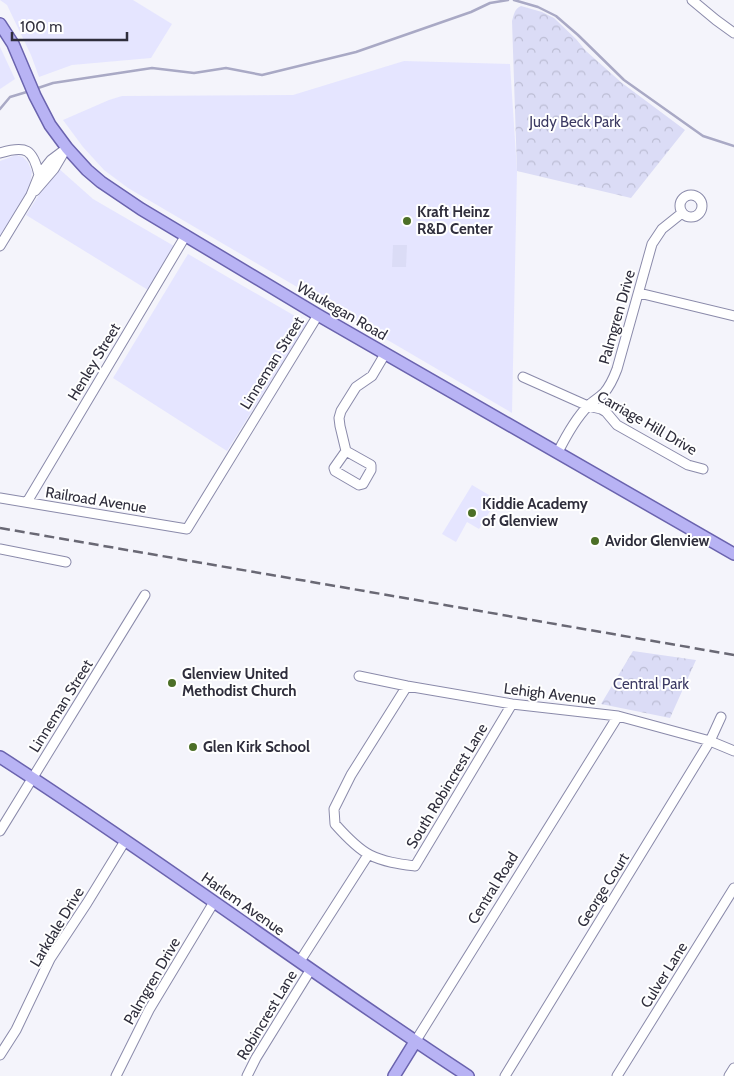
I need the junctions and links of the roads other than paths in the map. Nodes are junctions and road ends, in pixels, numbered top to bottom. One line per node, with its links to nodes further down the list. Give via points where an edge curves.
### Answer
1 (692, 0): 3 (street)
2 (0, 24): 4 (main road, Waukegan Road, via 13,44 50,124)
3 (734, 33)
4 (67, 148): 6 (street); 7 (street); 9 (main road, Waukegan Road, via 101,182)
5 (0, 154): 6 (street, via 22,149 36,161)
6 (39, 175): 7 (street)
7 (31, 195): 10 (street)
8 (682, 213): 11 (street, Palmgren Drive, via 662,229 652,244)
9 (186, 235): 12 (main road, Waukegan Road); 21 (street, Henley Street)
10 (0, 246)
11 (639, 293): 13 (street); 16 (street, Palmgren Drive, via 612,382)
12 (318, 314): 14 (main road, Waukegan Road); 22 (street, Linneman Street)
13 (734, 316)
14 (385, 354): 17 (street, via 372,376 356,387 341,411 340,426); 18 (main road, Waukegan Road)
15 (523, 377): 16 (street, Carriage Hill Drive)
16 (588, 406): 18 (street, Palmgren Drive); 19 (street, Carriage Hill Drive, via 606,412 617,425 688,465)
17 (346, 450)
18 (558, 452): 24 (main road, Waukegan Road)
19 (703, 469)
20 (0, 498): 21 (street, Railroad Avenue)
21 (27, 502): 22 (street, Railroad Avenue)
22 (187, 529)
23 (0, 549): 25 (street)
24 (734, 554)
25 (66, 562)
26 (145, 595): 35 (street, Linneman Street)
27 (359, 676): 28 (street, Lehigh Avenue)
28 (407, 686): 29 (street, Lehigh Avenue); 38 (street, via 334,809 334,824)
29 (512, 704): 30 (street, Lehigh Avenue); 38 (street, South Robincrest Lane, via 415,866 388,862)
30 (618, 716): 32 (street, Lehigh Avenue); 43 (street, Central Road)
31 (720, 717): 32 (street, George Court)
32 (710, 741): 33 (street, Lehigh Avenue); 50 (street, George Court)
33 (734, 751)
34 (0, 757): 35 (main road, Harlem Avenue)
35 (33, 778): 36 (street, Linneman Street); 37 (main road, Harlem Avenue)
36 (0, 831)
37 (125, 841): 40 (main road, Harlem Avenue); 44 (street, Larkdale Drive, via 50,958 16,1030)
38 (368, 854): 41 (street)
39 (734, 888): 51 (street, Culver Lane)
40 (214, 902): 41 (main road, Harlem Avenue); 46 (street, Palmgren Drive, via 150,1010)
41 (300, 961): 42 (main road, Harlem Avenue)
42 (311, 969): 43 (main road, Harlem Avenue); 47 (street, Robincrest Lane)
43 (415, 1042): 48 (main road, Central Road); 49 (main road, Harlem Avenue)
44 (0, 1055)
45 (734, 1068): 52 (street)
46 (116, 1076)
47 (247, 1076)
48 (394, 1076)
49 (468, 1076)
50 (505, 1076)
51 (617, 1076)
52 (729, 1076)

